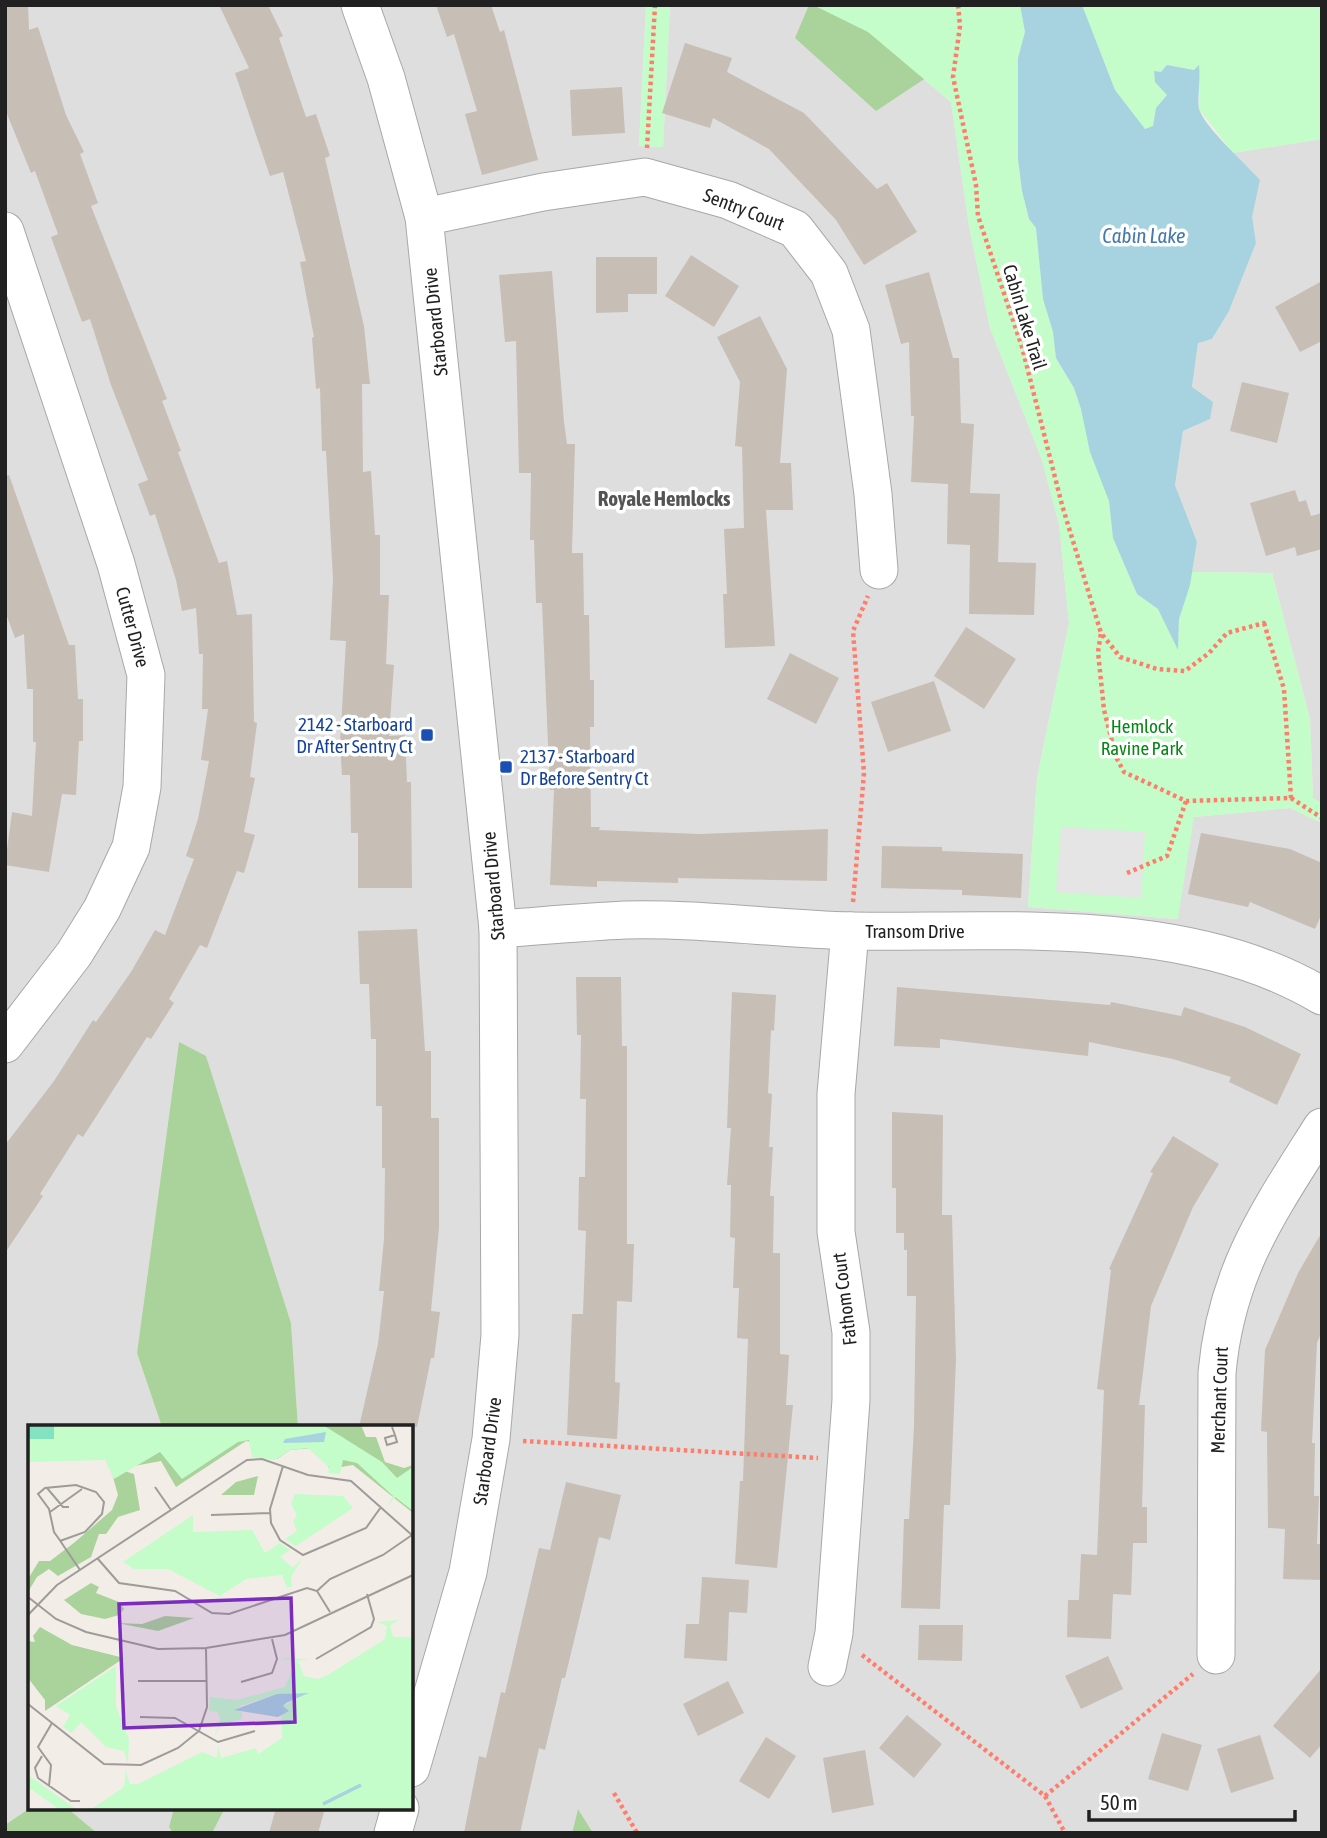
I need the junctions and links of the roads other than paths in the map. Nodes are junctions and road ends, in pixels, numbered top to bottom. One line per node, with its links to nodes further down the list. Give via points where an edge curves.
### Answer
1 (360, 5): 2 (street, Starboard Drive, via 386,78)
2 (424, 217): 4 (street, Sentry Court, via 542,192 645,177 728,200 794,229 829,273 850,330); 5 (street, Starboard Drive)
3 (5, 230): 8 (street, Cutter Drive, via 116,564 146,676 142,787 131,847 102,909 74,954)
4 (879, 570)
5 (498, 929): 6 (street, Transom Drive, via 626,920); 12 (street, Starboard Drive, via 500,1335 491,1439 468,1572)
6 (850, 931): 7 (street, Transom Drive, via 1047,931 1127,937 1188,947 1252,966 1291,978); 10 (street, Fathom Court, via 836,1094 836,1232 851,1332 847,1459)
7 (1322, 996)
8 (5, 1044)
9 (1322, 1127): 11 (street, Merchant Court, via 1248,1247 1221,1333)
10 (830, 1650)
11 (1216, 1656)
12 (413, 1761)
13 (399, 1810): 14 (street)
14 (393, 1833)

